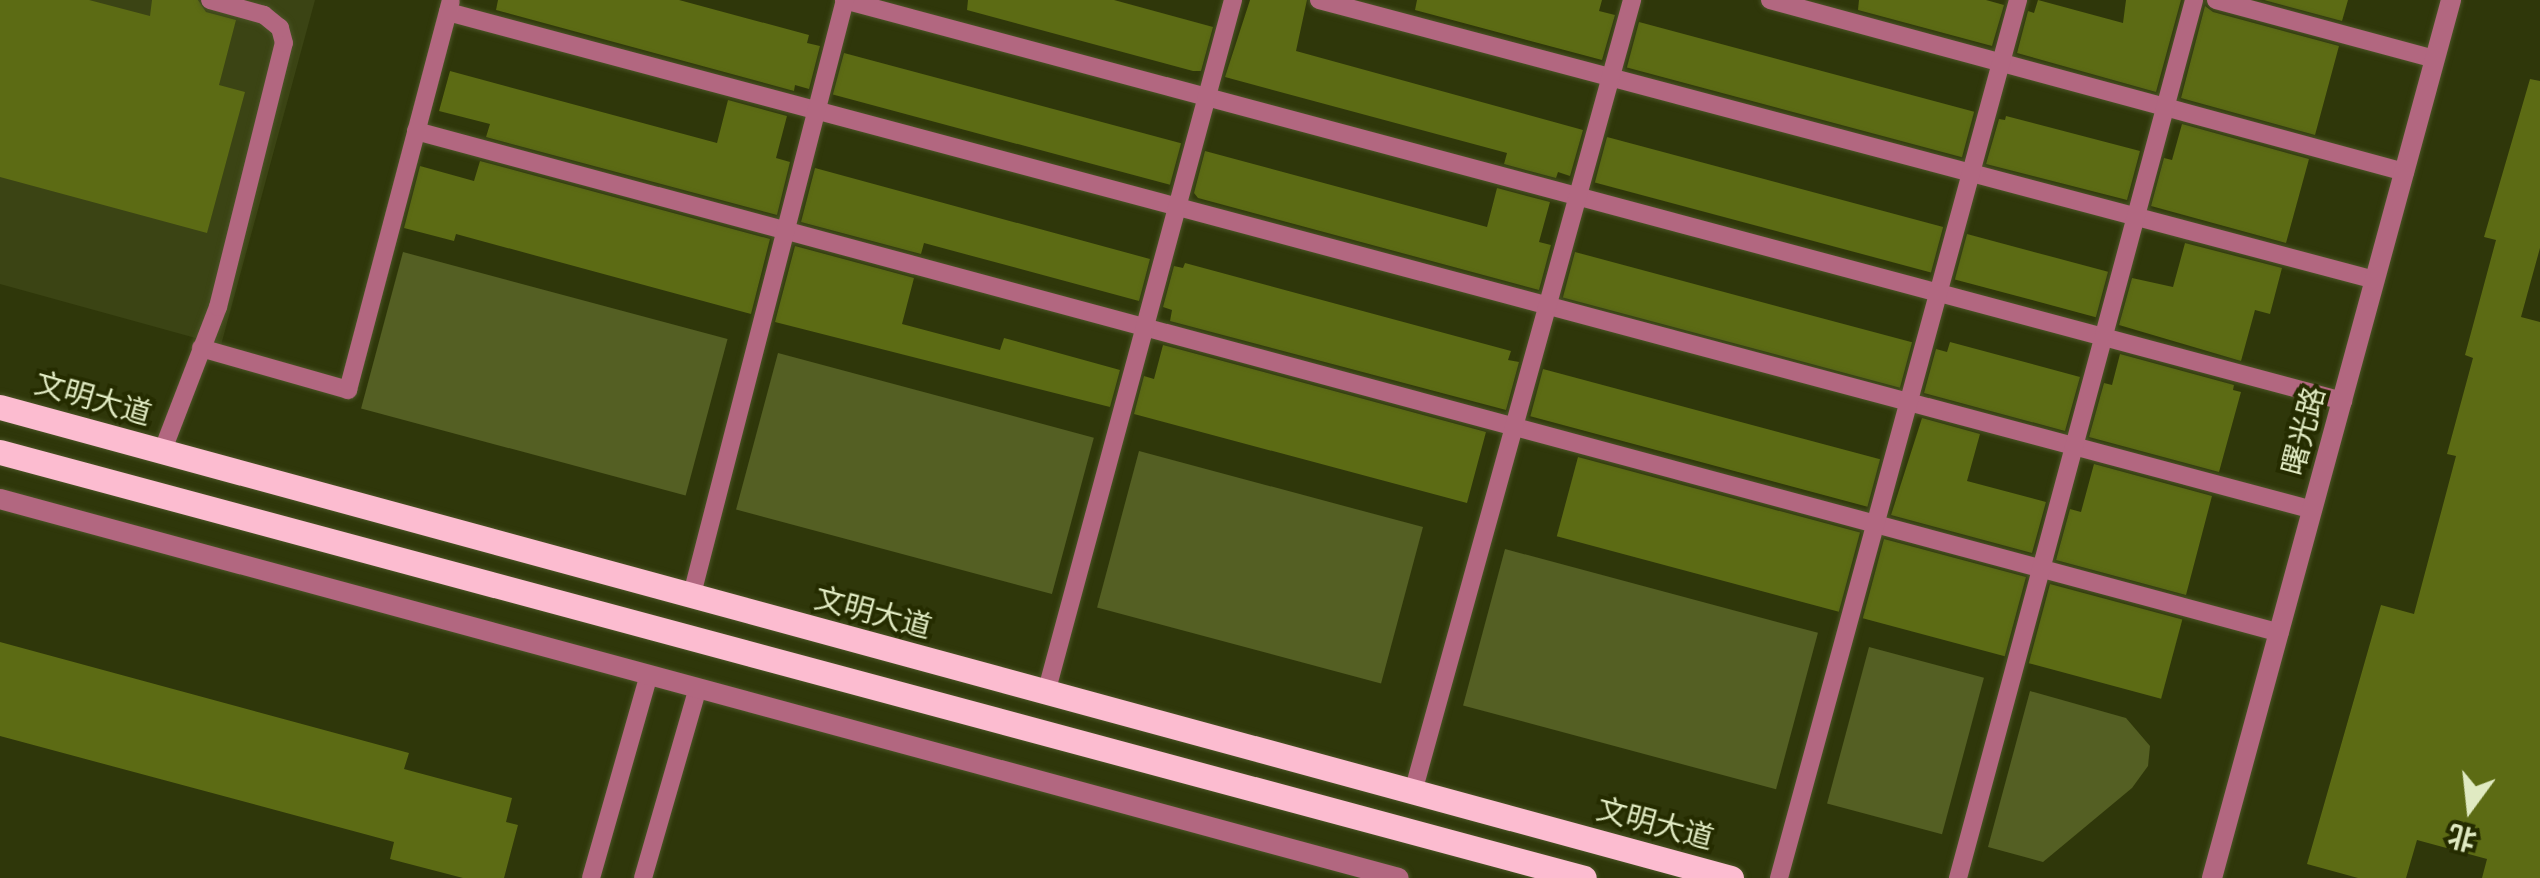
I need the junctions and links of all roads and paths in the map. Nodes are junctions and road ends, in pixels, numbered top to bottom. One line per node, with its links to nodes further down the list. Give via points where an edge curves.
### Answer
1 (210, 0): 30 (lane, via 264,15 280,28 284,43 218,307)
2 (844, 0): 15 (lane); 17 (lane)
3 (1233, 0): 15 (lane)
4 (1319, 0): 14 (lane)
5 (1632, 0): 14 (lane)
6 (1770, 0): 13 (lane)
7 (2018, 0): 13 (lane)
8 (2194, 0): 16 (lane)
9 (2216, 0): 12 (lane)
10 (2451, 0): 12 (street, 曙光路)
11 (450, 6): 17 (lane); 18 (lane)
12 (2435, 59): 19 (street, 曙光路)
13 (2000, 62): 16 (lane); 20 (lane)
14 (1610, 77): 20 (lane); 21 (lane)
15 (1207, 97): 21 (lane); 22 (lane)
16 (2166, 108): 19 (lane); 23 (lane)
17 (816, 110): 22 (lane); 24 (lane)
18 (416, 132): 24 (lane); 30 (lane, via 348,390)
19 (2405, 172): 25 (street, 曙光路)
20 (1971, 173): 23 (lane); 26 (lane)
21 (1578, 196): 26 (lane); 27 (lane)
22 (1177, 206): 27 (lane); 28 (lane)
23 (2136, 217): 25 (lane); 29 (lane)
24 (786, 230): 28 (lane); 42 (lane)
25 (2376, 280): 32 (street, 曙光路)
26 (1938, 293): 29 (lane); 31 (lane)
27 (1548, 305): 31 (lane); 34 (lane)
28 (1145, 327): 34 (lane); 46 (lane)
29 (2104, 338): 32 (lane); 35 (lane)
30 (201, 348): 37 (lane)
31 (1909, 401): 35 (lane); 40 (lane)
32 (2343, 401): 39 (street, 曙光路)
33 (0, 407): 37 (main road, 文明大道)
34 (1514, 427): 40 (lane); 47 (lane)
35 (2075, 446): 39 (lane); 41 (lane)
36 (0, 452): 51 (main road)
37 (162, 452): 42 (main road, 文明大道)
38 (0, 499): 44 (street)
39 (2314, 510): 43 (street, 曙光路)
40 (1876, 524): 41 (lane); 53 (lane)
41 (2042, 569): 43 (lane); 54 (lane)
42 (692, 598): 46 (main road, 文明大道)
43 (2280, 633): 55 (street, 曙光路)
44 (649, 675): 45 (street); 48 (lane)
45 (698, 688): 49 (lane); 50 (street)
46 (1046, 693): 47 (main road, 文明大道)
47 (1413, 792): 52 (main road, 文明大道)
48 (591, 878)
49 (644, 878)
50 (1400, 878)
51 (1584, 878)
52 (1731, 878)
53 (1779, 878)
54 (1958, 878)
55 (2212, 878)

